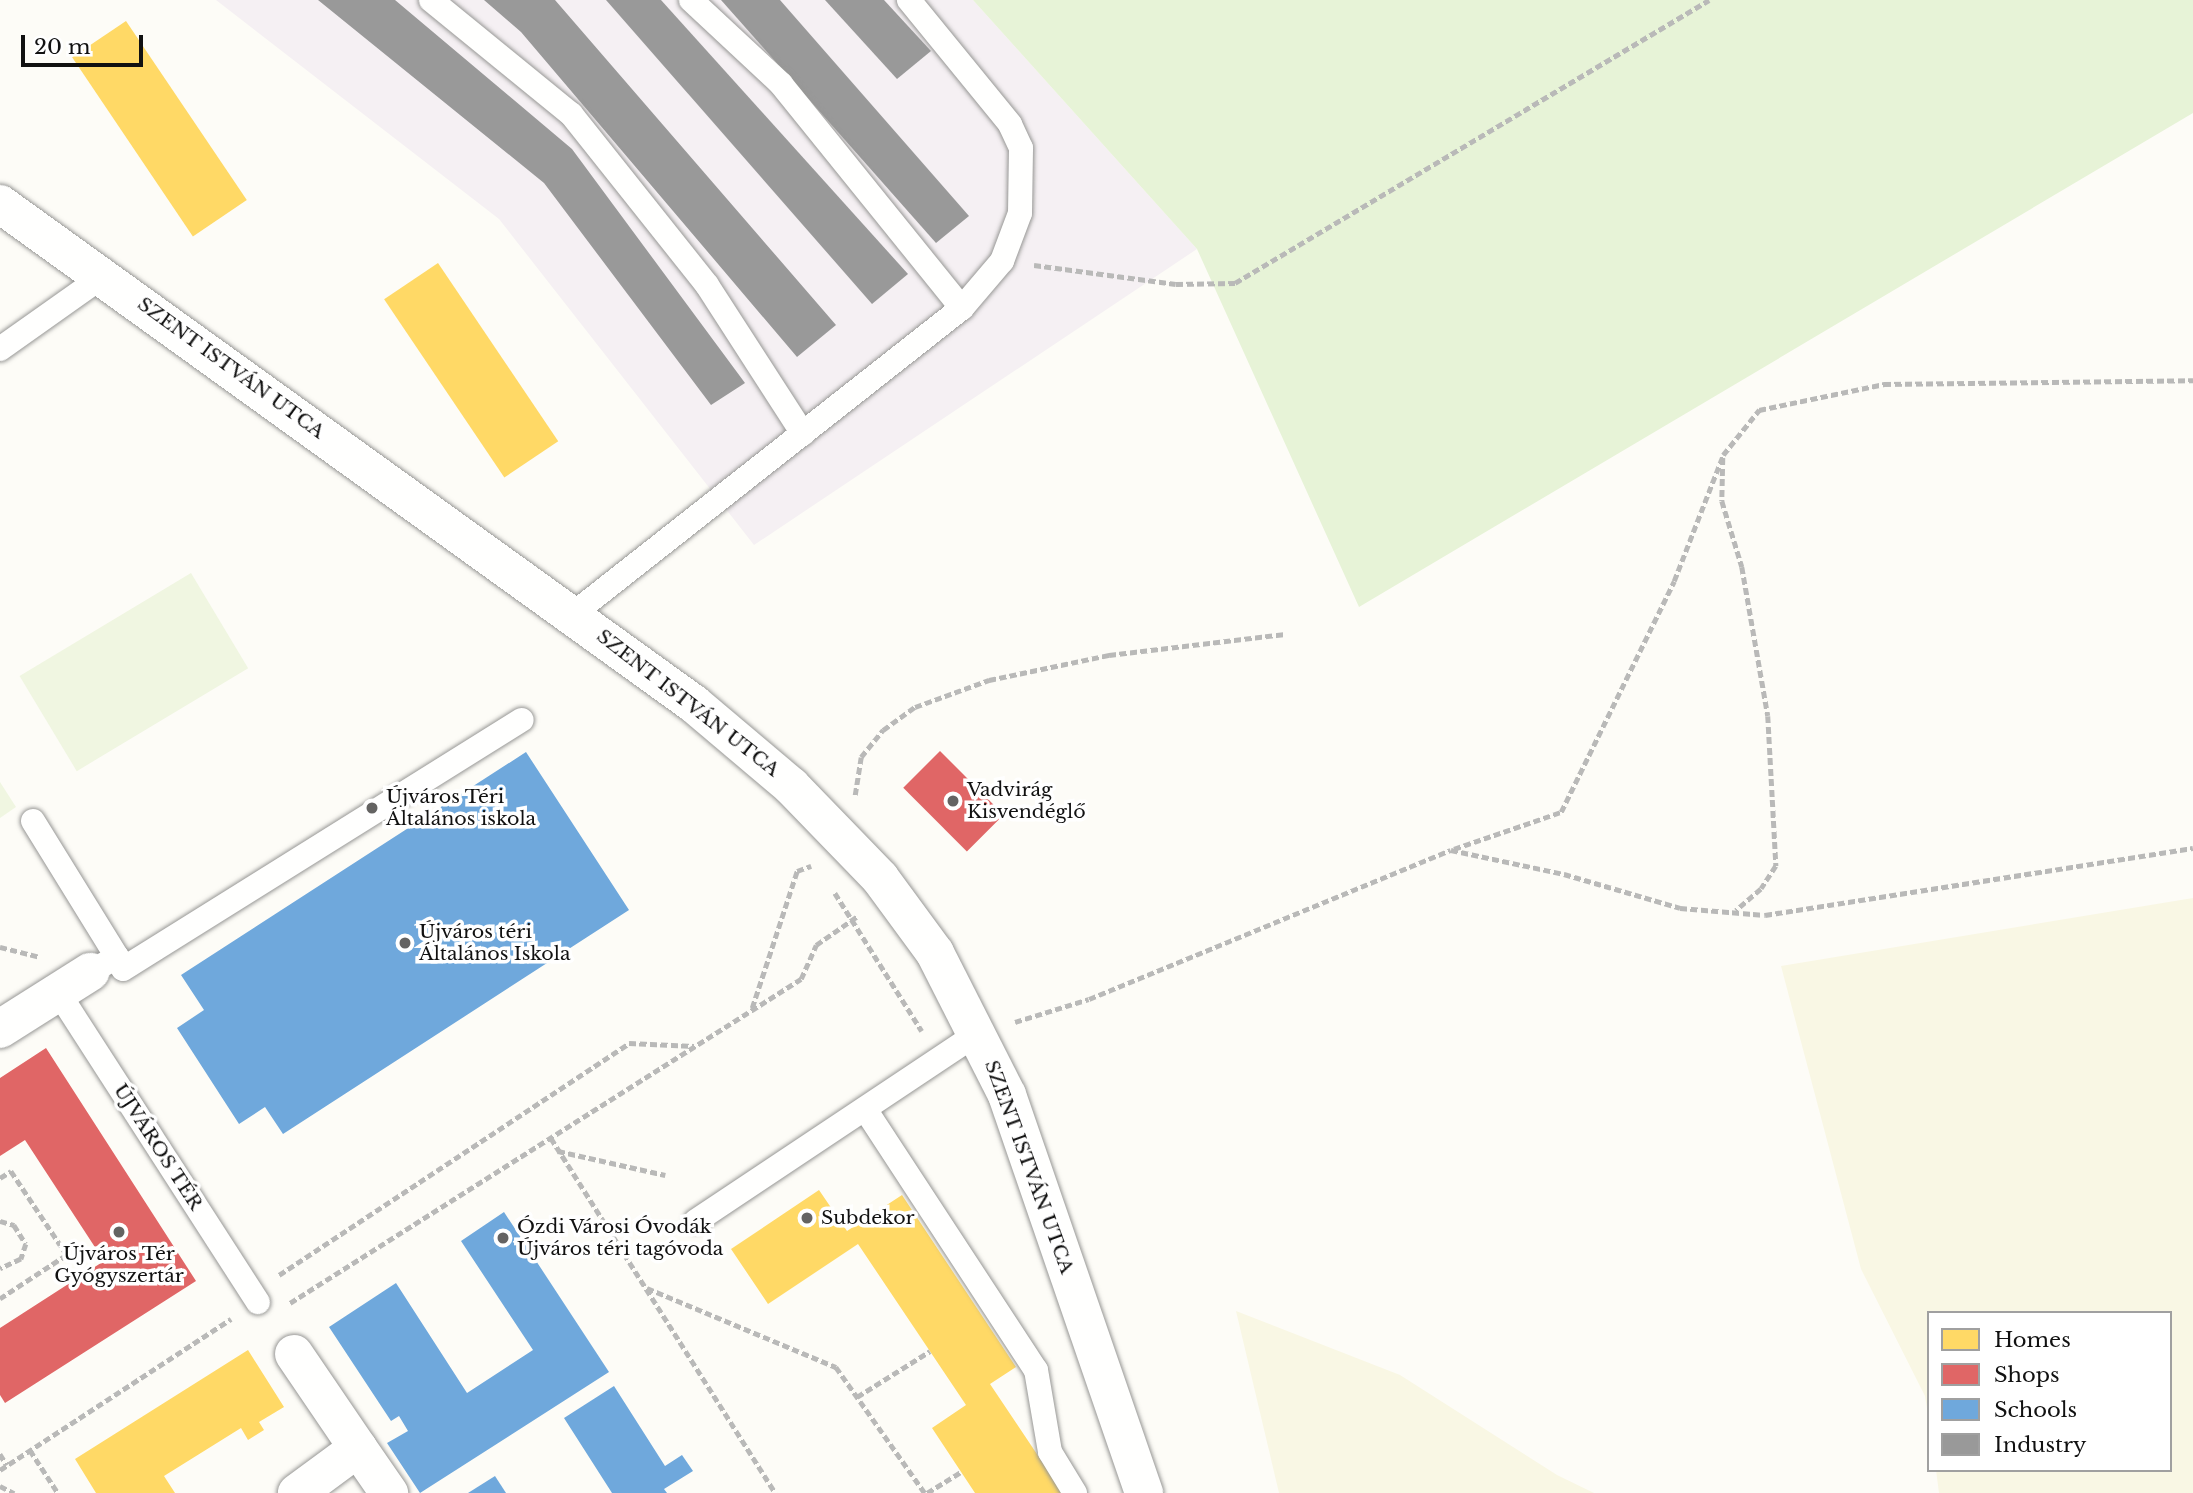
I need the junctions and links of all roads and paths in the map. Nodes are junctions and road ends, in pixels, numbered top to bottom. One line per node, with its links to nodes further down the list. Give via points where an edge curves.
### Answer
1 (431, 0): 11 (lane, via 571,114 707,285)
2 (691, 0): 8 (lane, via 781,84)
3 (909, 0): 6 (lane, via 1010,124 1021,149 1020,213)
4 (1709, 0): 6 (path, via 1235,284 1176,284)
5 (0, 204): 7 (street, SZENT ISTVÁN UTCA)
6 (1002, 261): 8 (lane)
7 (103, 276): 9 (lane); 13 (street, SZENT ISTVÁN UTCA)
8 (962, 308): 11 (lane)
9 (0, 349)
10 (2193, 380): 12 (path, via 1884,384 1759,410)
11 (803, 434): 13 (lane)
12 (1723, 455): 19 (path, via 1674,581 1561,812); 23 (path, via 1722,501 1742,567 1768,716 1776,866 1761,889)
13 (573, 614): 17 (street, SZENT ISTVÁN UTCA, via 739,740)
14 (1286, 634): 17 (path, via 1109,656 989,680 915,707 883,730 861,757 858,788)
15 (522, 720): 25 (lane, via 123,969)
16 (33, 821): 25 (lane)
17 (838, 834): 22 (street, SZENT ISTVÁN UTCA)
18 (2193, 848): 23 (path, via 1765,915)
19 (1451, 850): 23 (path, via 1564,874 1680,908); 29 (path, via 1089,999)
20 (820, 871): 27 (path, via 816,864 797,872)
21 (832, 888): 24 (path)
22 (892, 893): 24 (path); 29 (street, SZENT ISTVÁN UTCA, via 935,953)
23 (1735, 912)
24 (853, 920): 27 (path, via 816,945 800,979); 31 (path)
25 (104, 965): 26 (street)
26 (58, 992): 28 (street); 42 (lane, ÚJVÁROS TÉR)
27 (751, 1010): 30 (path)
28 (0, 1030)
29 (978, 1033): 31 (lane); 60 (street, SZENT ISTVÁN UTCA, via 1007,1095)
30 (695, 1046): 33 (path); 42 (path, via 629,1042)
31 (939, 1058): 32 (lane)
32 (865, 1109): 38 (lane); 59 (lane, via 1036,1370 1050,1452)
33 (551, 1138): 34 (path); 42 (path)
34 (558, 1151): 35 (path); 40 (path)
35 (665, 1175)
36 (0, 1178): 41 (path, via 11,1171 67,1255)
37 (0, 1221): 39 (path, via 14,1225 26,1244 21,1259)
38 (696, 1221)
39 (0, 1269)
40 (645, 1287): 45 (path, via 836,1367); 57 (path)
41 (0, 1299)
42 (259, 1304): 47 (path)
43 (930, 1351): 45 (path)
44 (294, 1354): 46 (street)
45 (858, 1396): 58 (path)
46 (358, 1448): 55 (street); 56 (street)
47 (30, 1450): 49 (path); 54 (path)
48 (0, 1454): 49 (path)
49 (8, 1465): 50 (path)
50 (0, 1470)
51 (961, 1472): 58 (path)
52 (0, 1486): 53 (path)
53 (13, 1493)
54 (58, 1493)
55 (297, 1493)
56 (389, 1493)
57 (775, 1493)
58 (926, 1493)
59 (1075, 1493)
60 (1144, 1493)

